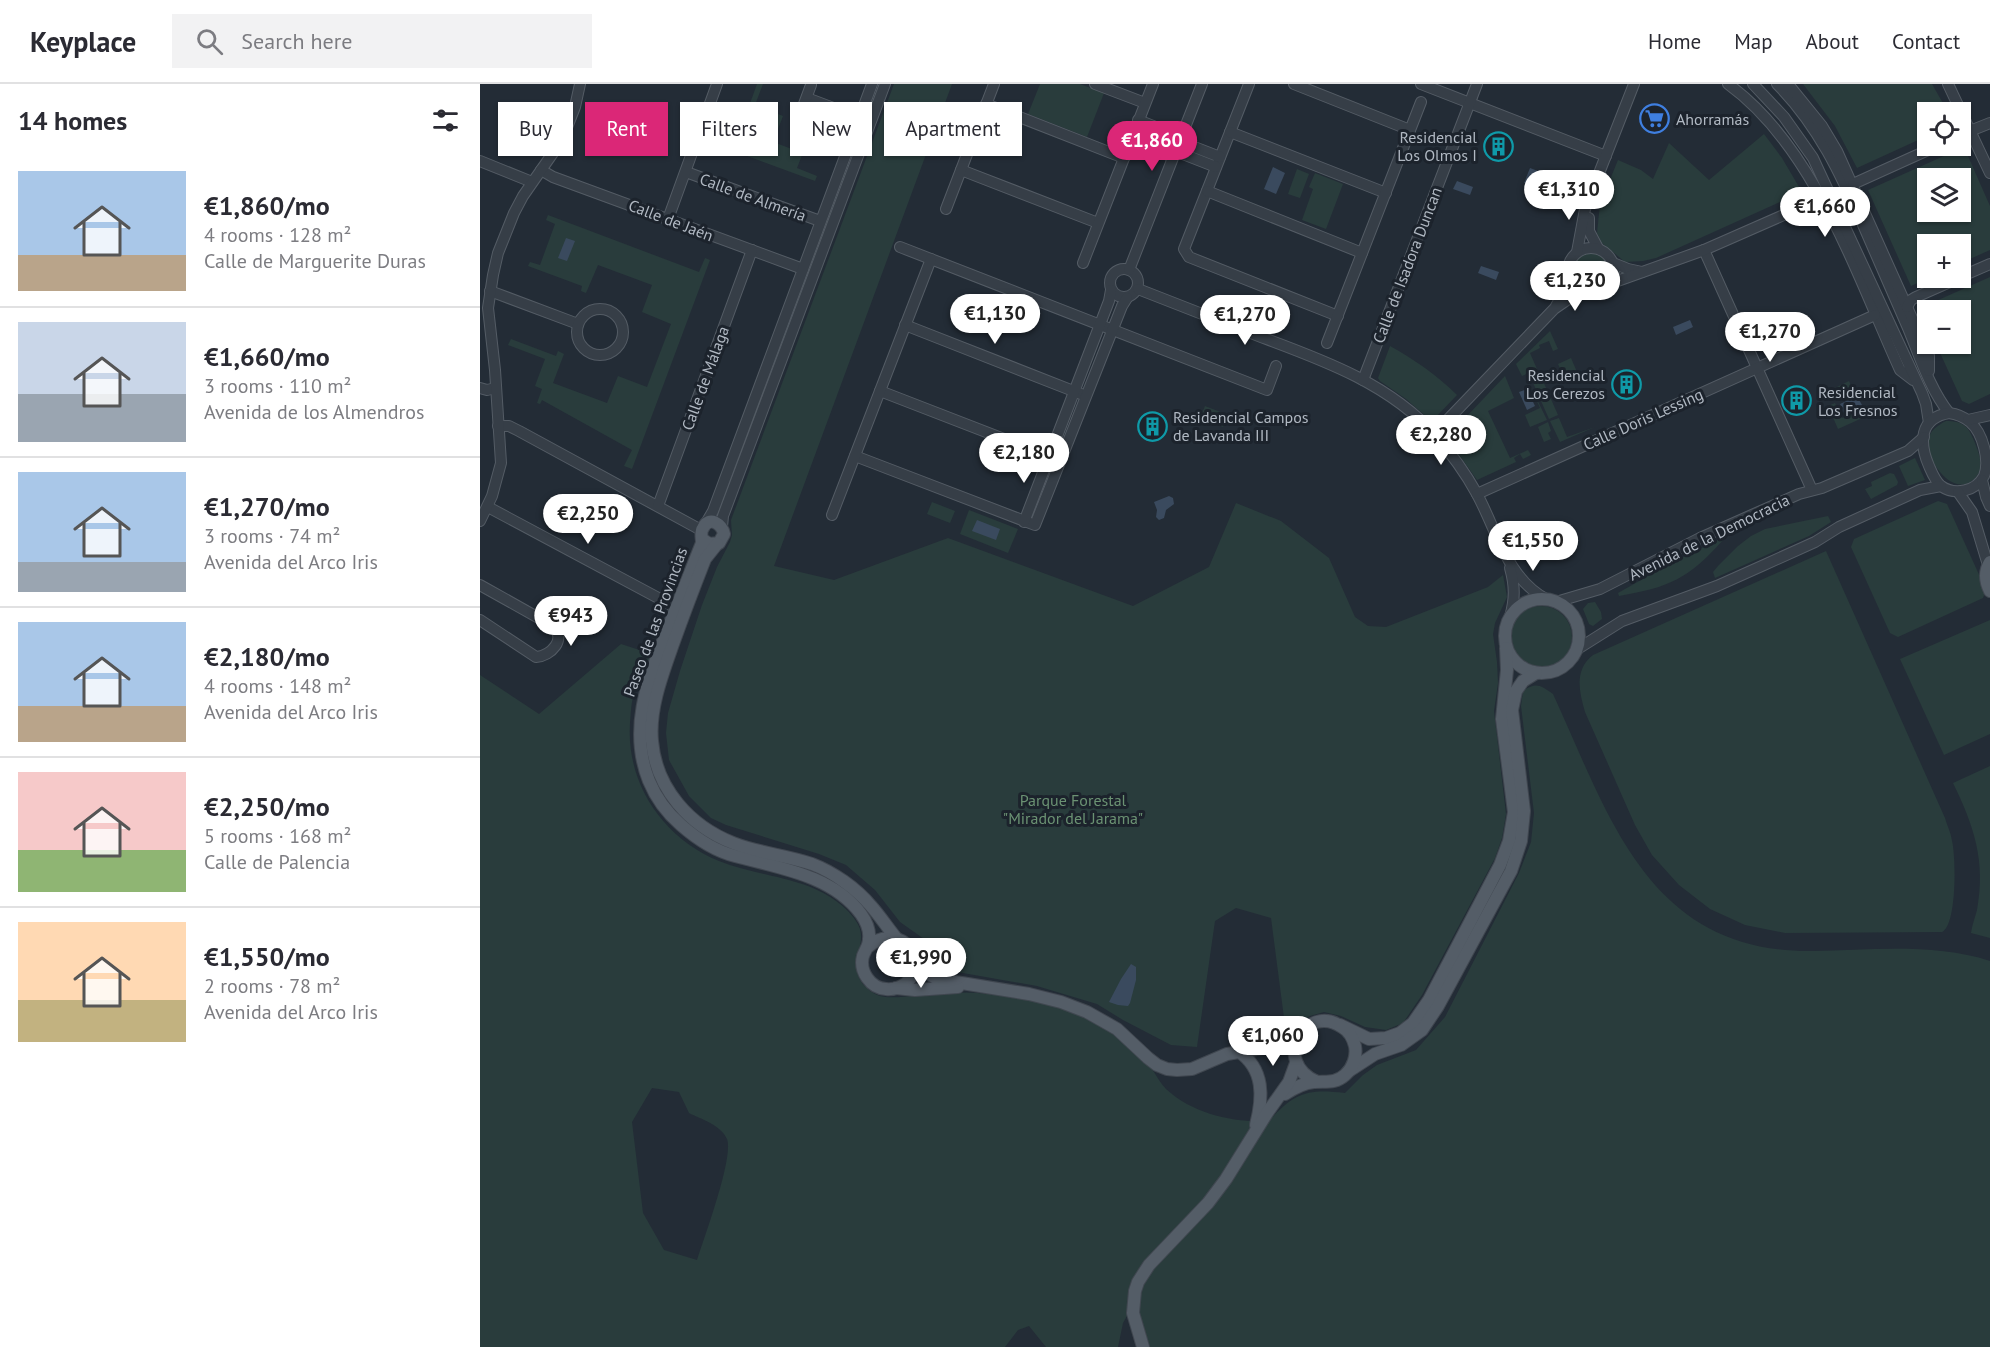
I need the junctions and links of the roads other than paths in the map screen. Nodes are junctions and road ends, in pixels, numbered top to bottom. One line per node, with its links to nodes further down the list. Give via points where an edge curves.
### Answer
1 (580, 84): 49 (street, via 562,140)
2 (717, 84): 51 (street)
3 (872, 84): 24 (street, Paseo de las Provincias)
4 (885, 84): 129 (street)
5 (994, 84): 25 (street)
6 (1095, 84): 28 (street)
7 (1153, 84): 28 (street)
8 (1202, 84): 40 (street)
9 (1249, 84): 36 (street)
10 (1294, 84): 34 (street)
11 (1421, 84): 29 (street)
12 (1478, 84): 29 (street, Calle de Isadora Duncan)
13 (1634, 84): 45 (street)
14 (1728, 84): 57 (street, via 1773,127)
15 (1753, 84): 66 (street, via 1784,117 1813,158)
16 (1777, 84): 30 (street)
17 (1788, 84): 21 (street)
18 (1947, 84): 27 (street)
19 (811, 86): 20 (street)
20 (807, 98): 22 (street); 23 (street)
21 (1801, 98): 30 (street); 41 (street)
22 (805, 102)
23 (818, 102)
24 (866, 102)
25 (987, 102)
26 (1421, 102): 34 (street)
27 (1954, 102)
28 (1145, 103): 32 (street)
29 (1470, 103): 45 (street); 101 (street, Calle de Isadora Duncan)
30 (1802, 112): 39 (street)
31 (1022, 118): 46 (street)
32 (1138, 120): 37 (street); 40 (street)
33 (1990, 123): 35 (street)
34 (1410, 130): 56 (street)
35 (1971, 131)
36 (1230, 132): 48 (street); 56 (street)
37 (1131, 141): 40 (street); 46 (street)
38 (1971, 141): 52 (street)
39 (1823, 144): 41 (street); 65 (street)
40 (1177, 147): 48 (street); 78 (street)
41 (1836, 148): 54 (street)
42 (1917, 155): 54 (street)
43 (845, 156): 61 (street, Paseo de las Provincias)
44 (966, 156): 50 (street)
45 (1606, 156): 58 (street)
46 (1124, 158): 62 (street)
47 (480, 161): 53 (street)
48 (1218, 162): 55 (street)
49 (541, 170): 53 (street); 60 (street, Calle de Jaén)
50 (961, 170): 59 (street); 62 (street)
51 (686, 172): 60 (street); 61 (street, Calle de Almería)
52 (1990, 173)
53 (532, 183): 86 (street, via 506,231)
54 (1853, 184): 63 (street)
55 (1207, 191): 72 (street); 92 (street, via 1184,249 1189,257)
56 (1386, 193): 72 (street)
57 (1819, 196): 64 (street); 70 (street)
58 (1589, 202): 68 (street, via 1589,231); 71 (street)
59 (946, 209)
60 (668, 219): 69 (street, Calle de Jaén)
61 (820, 221): 77 (street, Paseo de las Provincias)
62 (1098, 223): 74 (street)
63 (1872, 227): 65 (street); 89 (street)
64 (1840, 236): 66 (street); 91 (street)
65 (1870, 242): 100 (street)
66 (1852, 244): 102 (street)
67 (900, 248): 73 (street)
68 (1598, 248): 71 (street); 75 (street)
69 (752, 250): 77 (street, Calle de Jaén); 123 (street, Calle de Málaga)
70 (1704, 250): 80 (street); 99 (street)
71 (1576, 252): 81 (street, via 1570,260)
72 (1362, 253): 92 (street)
73 (931, 259): 94 (street); 95 (street)
74 (1083, 263)
75 (1612, 263): 80 (street); 82 (street, via 1614,274)
76 (1990, 264): 79 (street)
77 (803, 269): 130 (street, Paseo de las Provincias)
78 (1129, 270): 84 (street, via 1136,276); 85 (street, via 1115,272 1110,280)
79 (1971, 272)
80 (1645, 273): 82 (street)
81 (1569, 279): 87 (street); 90 (street)
82 (1609, 284): 87 (street, via 1598,293)
83 (1937, 288): 89 (street, via 1911,300)
84 (1138, 289): 88 (street); 101 (street)
85 (1111, 290): 88 (street, via 1118,297); 95 (street)
86 (490, 291): 93 (street); 104 (street, via 488,308)
87 (1583, 292): 90 (street)
88 (1128, 298): 96 (street)
89 (1907, 307): 100 (street, via 1929,356)
90 (1554, 309): 113 (street)
91 (1875, 315): 99 (street, Calle Doris Lessing); 102 (street, via 1900,370)
92 (1338, 316): 97 (street)
93 (578, 324): 93 (street, via 578,339 586,351 601,355 620,344 623,329 610,311 588,312)
94 (906, 325): 105 (street); 106 (street)
95 (1099, 326): 96 (street); 106 (street)
96 (1112, 330): 98 (street, via 1267,390); 107 (street)
97 (1327, 343)
98 (1276, 366)
99 (1757, 368): 120 (street); 122 (street, Calle Doris Lessing)
100 (1929, 378): 108 (street)
101 (1363, 380): 113 (street)
102 (1916, 383): 111 (street, via 1926,404)
103 (480, 388): 104 (street)
104 (496, 388): 112 (street)
105 (880, 391): 115 (street); 116 (street)
106 (1075, 391): 107 (street); 116 (street)
107 (1086, 396): 117 (street)
108 (1950, 413): 110 (street); 111 (street)
109 (1990, 415): 110 (street)
110 (1968, 420): 118 (street, via 1987,452 1989,465)
111 (1929, 423): 114 (street)
112 (498, 426): 123 (street, via 519,430); 125 (street, via 501,463)
113 (1434, 434): 122 (street)
114 (1924, 437): 119 (street, via 1922,448); 120 (street, Avenida de la Democracia, via 1908,451)
115 (855, 456): 126 (street); 128 (street)
116 (1050, 457): 117 (street); 128 (street)
117 (1061, 461): 128 (street, via 1036,524)
118 (1982, 480): 121 (street); 124 (street)
119 (1941, 486): 121 (street); 141 (street, via 1920,489 1717,586 1622,621)
120 (1812, 490): 136 (street, Avenida de la Democracia, via 1700,538 1600,589)
121 (1958, 492): 133 (street, via 1972,512)
122 (1477, 494): 132 (street)
123 (658, 506): 130 (street)
124 (1990, 506)
125 (488, 507): 127 (street); 137 (street)
126 (832, 515)
127 (480, 519)
128 (1024, 522)
129 (722, 527): 130 (main road, via 714,522); 131 (main road, via 723,538)
130 (703, 531): 131 (main road, via 709,544); 137 (main road, Paseo de las Provincias)
131 (717, 544): 143 (main road, Paseo de las Provincias, via 705,559 661,679 652,727 658,769 676,802 701,826 734,843 813,865 833,875 871,906)
132 (1508, 559): 136 (street, via 1522,582); 138 (street, via 1515,592)
133 (1989, 564): 135 (main road, via 1986,580)
134 (480, 585): 139 (street, via 553,626 558,640 552,650 536,657)
135 (1990, 591)
136 (1551, 600): 138 (main road, via 1526,603); 141 (main road, via 1573,616 1579,638)
137 (677, 608): 144 (main road, Paseo de las Provincias, via 650,674 641,710 642,758 656,794 676,821 713,848 808,876 846,897 867,925)
138 (1510, 617): 140 (main road, via 1504,638)
139 (480, 620)
140 (1506, 648): 142 (main road, via 1518,665); 148 (main road, via 1502,719 1514,812 1500,865 1429,1000 1406,1028 1400,1034 1369,1039)
141 (1576, 650): 142 (main road, via 1563,668)
142 (1536, 674): 153 (main road, via 1523,681 1516,691 1512,710 1524,811 1521,842 1511,871 1422,1030)
143 (896, 938): 144 (main road, via 881,938); 145 (main road, via 909,946)
144 (868, 947): 147 (main road, via 863,957 865,975 878,987)
145 (915, 961): 146 (main road, via 937,979); 147 (main road, via 910,978)
146 (980, 986): 147 (main road); 151 (main road, via 1029,994 1087,1012 1117,1029 1148,1058 1167,1069 1192,1069)
147 (896, 988)
148 (1340, 1025): 149 (main road, via 1324,1021); 153 (main road, via 1354,1042 1355,1057)
149 (1303, 1030): 150 (main road, via 1281,1044); 152 (main road, via 1295,1044)
150 (1259, 1050): 151 (main road); 152 (main road, via 1281,1053)
151 (1239, 1051): 156 (main road, via 1253,1064 1261,1084)
152 (1295, 1061): 154 (main road, via 1308,1078); 155 (main road, via 1289,1083)
153 (1349, 1071): 154 (main road, via 1332,1082)
154 (1317, 1082): 155 (main road, via 1298,1086)
155 (1275, 1102): 156 (main road)
156 (1251, 1140): 157 (main road, via 1208,1203 1157,1256 1138,1282 1133,1312)
157 (1143, 1347)

